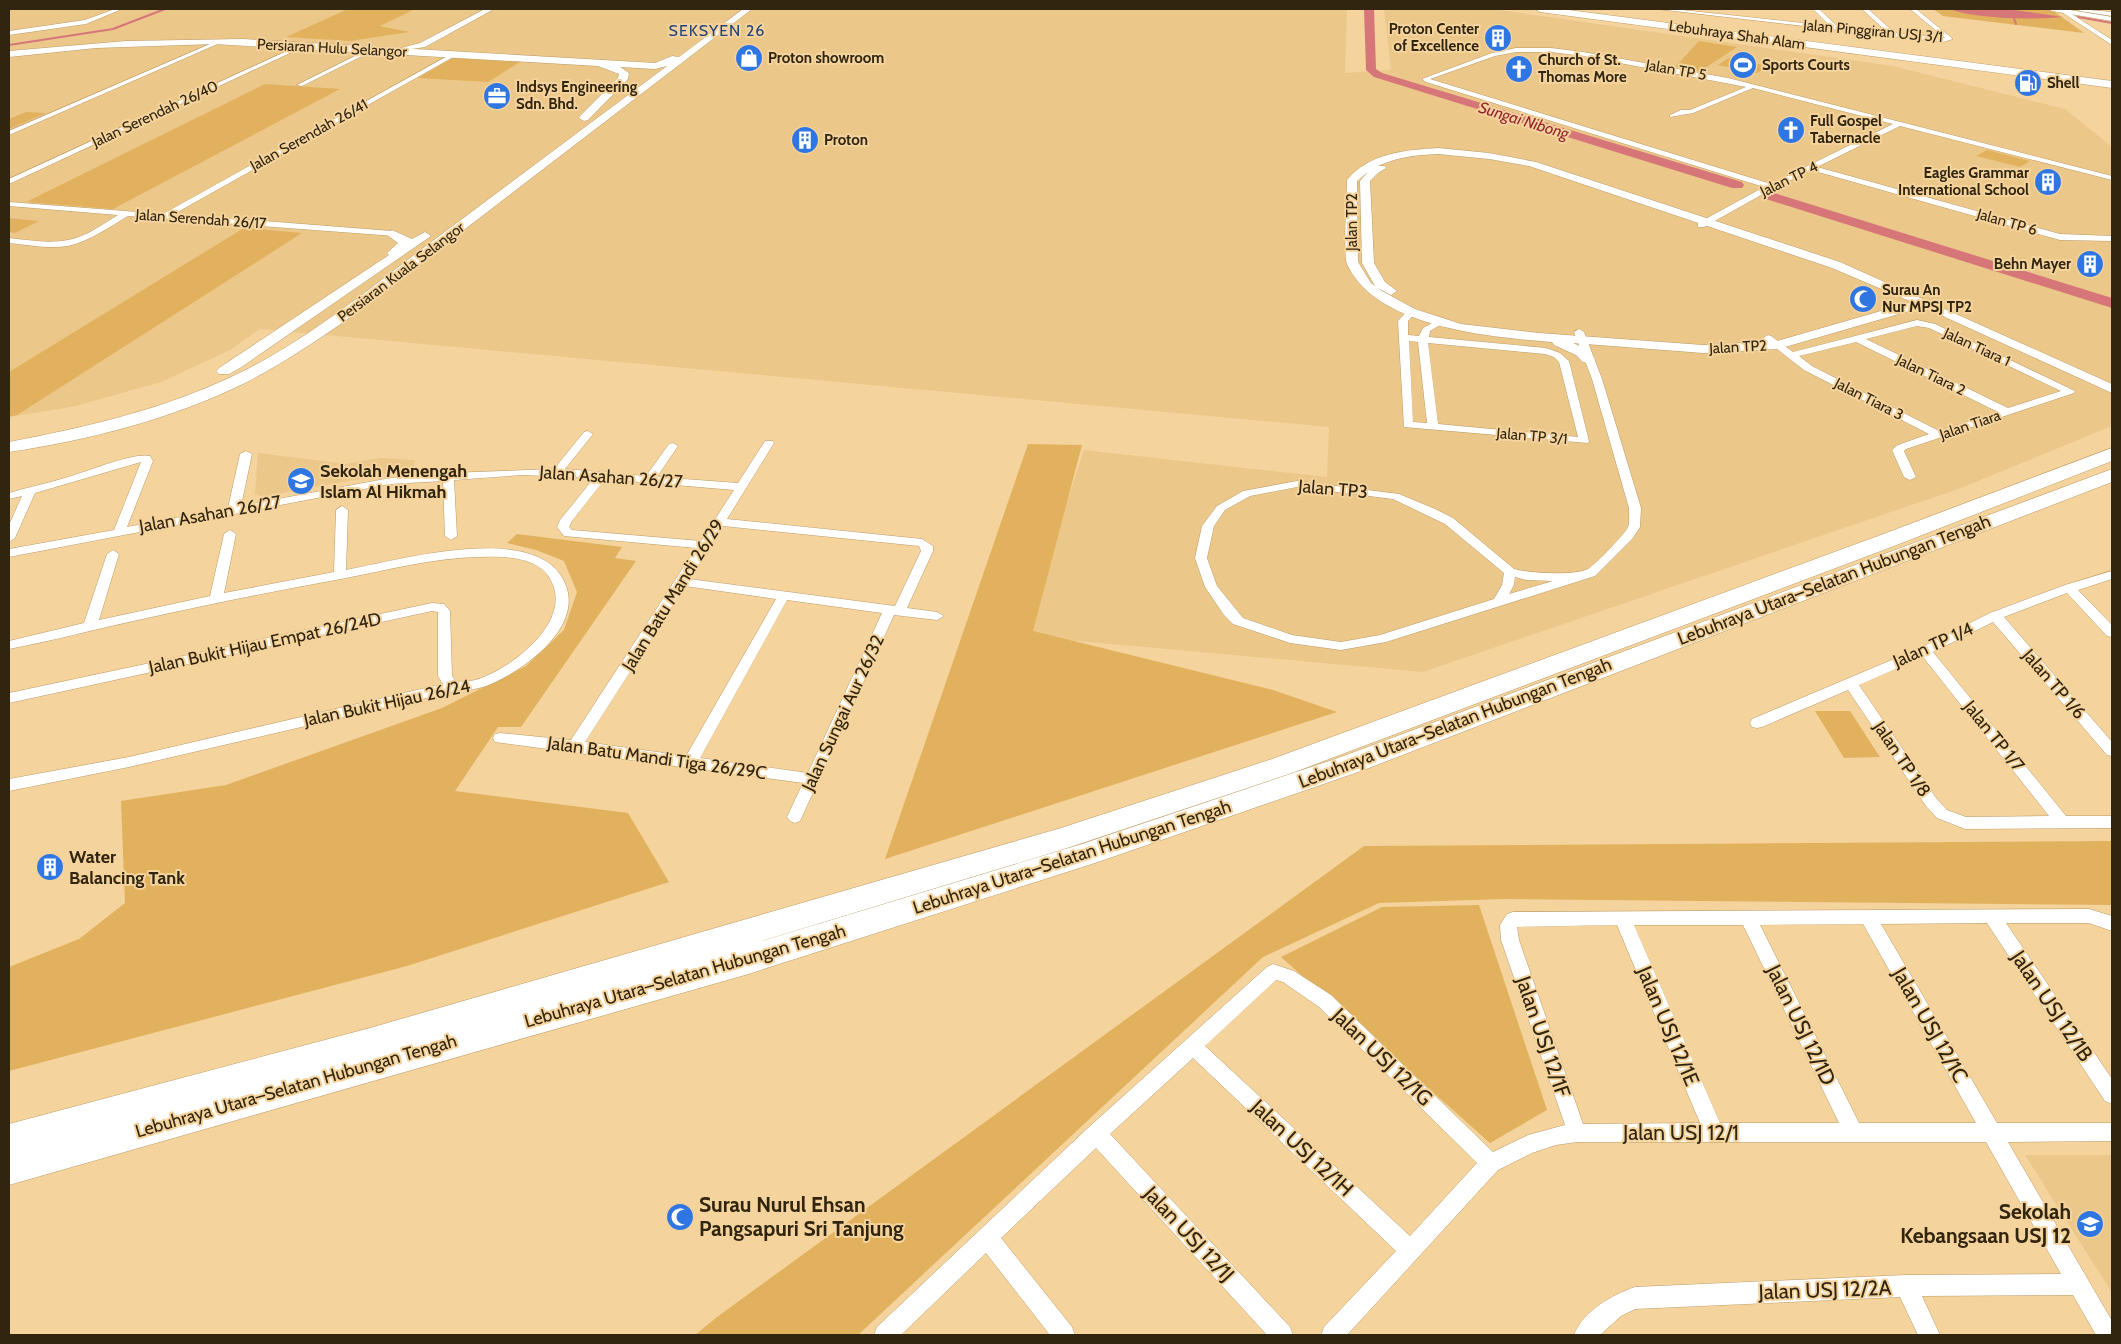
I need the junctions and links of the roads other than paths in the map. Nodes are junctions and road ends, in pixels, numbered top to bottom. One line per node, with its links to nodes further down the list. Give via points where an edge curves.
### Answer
1 (119, 9): 28 (street, via 86,22)
2 (490, 9): 33 (street, via 422,45)
3 (499, 9): 36 (street, via 430,45)
4 (733, 9): 22 (main road)
5 (741, 9): 41 (main road, via 669,62)
6 (748, 9): 101 (main road, Persiaran Kuala Selangor, via 340,318 275,360 226,386 129,421)
7 (1540, 9): 27 (highway, Lebuhraya Shah Alam)
8 (1566, 9): 42 (highway, Lebuhraya Shah Alam)
9 (1664, 9): 20 (street, Jalan Pinggiran USJ 3/1)
10 (1711, 9): 20 (street)
11 (1816, 9): 26 (street)
12 (1865, 9): 29 (street)
13 (1913, 9): 29 (street, Jalan Pinggiran USJ 3/1, via 1950,39)
14 (2052, 9): 17 (street)
15 (2080, 9): 19 (street)
16 (1528, 10): 27 (highway)
17 (2062, 10): 23 (street); 31 (street)
18 (1759, 14): 24 (street)
19 (2112, 14)
20 (1716, 15): 24 (street, Jalan Pinggiran USJ 3/1)
21 (1773, 15): 25 (street)
22 (722, 16)
23 (2112, 19)
24 (1765, 20): 25 (street, Jalan Pinggiran USJ 3/1)
25 (1779, 22): 26 (street, Jalan Pinggiran USJ 3/1)
26 (1836, 28): 29 (street, Jalan Pinggiran USJ 3/1)
27 (1706, 31): 43 (highway, Lebuhraya Shah Alam)
28 (9, 33)
29 (1894, 35)
30 (219, 42): 32 (main road, Persiaran Hulu Selangor); 37 (main road, Persiaran Hulu Selangor, via 111,44); 52 (street)
31 (2112, 43)
32 (302, 46): 35 (main road, Persiaran Hulu Selangor); 60 (street, Jalan Serendah 26/40)
33 (406, 48): 36 (main road, Persiaran Hulu Selangor); 37 (main road, Persiaran Hulu Selangor, via 193,38 118,40)
34 (677, 49): 41 (main road, Persiaran Kuala Selangor)
35 (371, 50): 38 (main road, Persiaran Hulu Selangor); 44 (street)
36 (430, 50): 39 (main road, Persiaran Hulu Selangor, via 604,58)
37 (9, 52)
38 (453, 55): 40 (main road, Persiaran Hulu Selangor); 67 (street, Jalan Serendah 26/41)
39 (641, 55)
40 (584, 62): 41 (main road, Persiaran Hulu Selangor); 48 (main road, via 616,69 624,73 624,79)
41 (655, 66): 48 (main road, Persiaran Kuala Selangor)
42 (2112, 81)
43 (2112, 85)
44 (300, 86)
45 (1754, 86): 46 (street, via 1692,112); 47 (street, Jalan TP 5); 58 (street, Jalan TP 5, via 1575,53 1541,50 1497,54 1425,79)
46 (1672, 116)
47 (1878, 117): 49 (street, Jalan TP 5); 50 (street)
48 (584, 118): 79 (main road, Persiaran Kuala Selangor, via 391,261)
49 (1901, 123): 50 (street, Jalan TP 4); 51 (street)
50 (1892, 128): 51 (street); 53 (street, Jalan TP 4)
51 (1922, 128): 57 (street)
52 (9, 132)
53 (1826, 161): 54 (street, Jalan TP 4); 55 (street)
54 (1814, 167): 55 (street, Jalan TP 6); 56 (street, Jalan TP 4)
55 (1829, 170): 56 (street); 72 (street, Jalan TP 6, via 2060,237)
56 (1804, 172): 59 (street, Jalan TP 4)
57 (2112, 178)
58 (1745, 179): 59 (street); 61 (street, Jalan TP 5); 62 (street)
59 (1787, 180): 61 (street, Jalan TP 4)
60 (9, 182)
61 (1773, 187): 62 (street, Jalan TP 4)
62 (1760, 192): 65 (street, Jalan TP 4)
63 (9, 204): 66 (street, Jalan Serendah 26/17)
64 (1676, 211): 65 (street, via 1706,214); 68 (street, Jalan TP2); 77 (street, Jalan TP2, via 1532,164 1491,156 1440,151 1403,154 1372,163 1352,180 1352,262 1366,286)
65 (1724, 211): 68 (street, Jalan TP 4); 70 (street, via 1720,216 1722,223)
66 (127, 213): 67 (street, Jalan Serendah 26/17); 73 (street, via 79,240 67,243)
67 (164, 216): 71 (street, Jalan Serendah 26/17)
68 (1700, 222): 70 (street, Jalan TP2); 74 (street, Jalan TP2); 82 (street, Jalan TP2, via 1525,167 1480,158 1447,156 1389,163 1374,171 1365,181 1368,263 1380,284 1413,304 1439,314 1481,324)
69 (432, 227): 71 (main road)
70 (1738, 233): 76 (street, Jalan TP2, via 1836,265)
71 (392, 234): 79 (main road, via 407,242)
72 (2112, 239)
73 (9, 241)
74 (1872, 287): 75 (street); 76 (street, Jalan TP2)
75 (1878, 299)
76 (1911, 301): 78 (street, Jalan TP2); 80 (street, Jalan TP2); 86 (street, Jalan TP2); 91 (street, Jalan TP2)
77 (1411, 312): 81 (street, Jalan TP2); 84 (street, via 1403,321)
78 (1890, 312): 80 (street); 86 (street, Jalan TP2)
79 (305, 316): 98 (main road, Persiaran Kuala Selangor, via 249,357 160,402 67,427)
80 (1945, 321): 93 (street, Jalan TP2)
81 (1440, 322): 83 (street, Jalan TP2, via 1459,328); 87 (street, via 1426,330)
82 (1584, 336): 83 (street, Jalan TP2); 86 (street, Jalan TP2, via 1699,342); 88 (street, Jalan TP2); 90 (street, Jalan TP3)
83 (1539, 337): 90 (street, via 1572,347)
84 (1405, 338): 87 (street); 95 (street, via 1408,425)
85 (1856, 338): 89 (street, Jalan Tiara 1); 92 (street, Jalan Tiara 1, via 1912,323 1932,326); 94 (street, Jalan Tiara 2)
86 (1777, 340): 88 (street, Jalan TP2, via 1738,349 1703,350); 89 (street, Jalan Tiara 3)
87 (1423, 341): 95 (street); 95 (street, Jalan TP 3/1, via 1546,351 1557,355 1564,361 1584,441)
88 (1641, 344): 90 (street, via 1605,348)
89 (1798, 356): 97 (street, Jalan Tiara 3, via 1808,368)
90 (1591, 360): 124 (street, Jalan TP3, via 1634,508 1634,527)
91 (2112, 389)
92 (2070, 391): 94 (street, Jalan Tiara)
93 (2112, 398)
94 (2007, 412): 97 (street, Jalan Tiara)
95 (1432, 427)
96 (588, 434): 104 (street)
97 (1939, 435): 108 (street, Jalan Tiara, via 1898,450)
98 (9, 437)
99 (769, 442): 110 (street, Jalan Batu Mandi 26/29)
100 (673, 446): 109 (street)
101 (9, 448)
102 (246, 454): 113 (street)
103 (2112, 454): 165 (highway, Lebuhraya Utara–Selatan Hubungan Tengah, via 1282,766 1089,830 370,1043)
104 (557, 472): 105 (street, Jalan Asahan 26/27); 107 (street, Jalan Asahan 26/27)
105 (603, 474): 109 (street, Jalan Asahan 26/27); 120 (street, via 566,520 563,527 568,533)
106 (2112, 475): 167 (highway, Lebuhraya Utara–Selatan Hubungan Tengah, via 1351,764 1085,855 745,961)
107 (448, 476): 113 (street, Jalan Asahan 26/27, via 390,481); 118 (street)
108 (1910, 477)
109 (650, 479): 110 (street, Jalan Asahan 26/27)
110 (740, 487): 115 (street, Jalan Batu Mandi 26/29)
111 (30, 491): 112 (street); 116 (street, via 146,458); 119 (street)
112 (9, 496)
113 (234, 509): 116 (street, Jalan Asahan 26/27)
114 (342, 510): 125 (street)
115 (719, 522): 120 (street, Jalan Batu Mandi 26/29); 132 (street, Jalan Sungai Aur 26/32, via 922,543 927,546 927,551)
116 (119, 530): 121 (street, Jalan Asahan 26/27)
117 (230, 534): 130 (street)
118 (451, 536)
119 (9, 538)
120 (703, 546): 127 (street, Jalan Batu Mandi 26/29)
121 (9, 553)
122 (113, 554): 135 (street)
123 (1510, 572): 124 (street, Jalan TP3, via 1562,577); 131 (street, via 1508,585); 131 (street, Jalan TP3, via 1448,521 1395,496 1297,484 1247,493 1221,508 1208,526 1201,558 1211,587 1238,621 1290,639 1341,646 1381,639)
124 (1591, 573): 131 (street, Jalan TP3)
125 (340, 575): 130 (street, Jalan Bukit Hijau 26/24); 140 (street, Jalan Bukit Hijau 26/24, via 424,560 485,554 521,556 544,564 553,571 563,590 563,604 550,634 514,666 476,684)
126 (2112, 575): 128 (street, Jalan TP 1/4)
127 (681, 582): 129 (street); 144 (street, Jalan Batu Mandi 26/29)
128 (2069, 588): 134 (street, Jalan TP 1/4); 136 (street)
129 (784, 595): 132 (street); 146 (street)
130 (216, 599): 135 (street, Jalan Bukit Hijau 26/24)
131 (1499, 602)
132 (895, 610): 133 (street); 147 (street, Jalan Sungai Aur 26/32)
133 (937, 616)
134 (1995, 616): 138 (street, Jalan TP 1/4); 145 (street, Jalan TP 1/6)
135 (90, 626): 137 (street, Jalan Bukit Hijau 26/24)
136 (2112, 633)
137 (9, 645)
138 (1925, 651): 139 (street, Jalan TP 1/4); 150 (street, Jalan TP 1/7)
139 (1850, 682): 142 (street, Jalan TP 1/4); 150 (street, Jalan TP 1/8, via 1936,809 1949,818 1965,823)
140 (452, 687): 141 (street, Jalan Bukit Hijau Empat 26/24D, via 445,676 444,611 432,607); 148 (street, Jalan Bukit Hijau 26/24, via 129,762)
141 (9, 698)
142 (1757, 723)
143 (500, 738): 144 (street, Jalan Batu Mandi Tiga 26/29C)
144 (575, 746): 146 (street, Jalan Batu Mandi Tiga 26/29C)
145 (2112, 751)
146 (690, 762): 147 (street, Jalan Batu Mandi Tiga 26/29C)
147 (812, 779): 149 (street, Jalan Sungai Aur 26/32)
148 (9, 785)
149 (795, 817)
150 (2062, 822): 151 (street)
151 (2112, 822)
152 (1868, 917): 153 (street); 155 (street); 163 (street, Jalan USJ 12/1C)
153 (1992, 917): 156 (street, via 2089,916); 158 (street, Jalan USJ 12/1B)
154 (1622, 918): 155 (street); 160 (street, Jalan USJ 12/1F, via 1513,919 1508,925 1510,940); 161 (street, Jalan USJ 12/1E)
155 (1748, 918): 162 (street, Jalan USJ 12/1D)
156 (2112, 924)
157 (1194, 1046): 164 (street); 166 (street, Jalan USJ 12/1G, via 1273,972 1288,976 1325,1001); 169 (street, Jalan USJ 12/1H)
158 (2112, 1095)
159 (2112, 1132): 163 (street, Jalan USJ 12/1)
160 (1577, 1133): 161 (street, Jalan USJ 12/1); 166 (street, Jalan USJ 12/1, via 1528,1145)
161 (1714, 1133): 162 (street, Jalan USJ 12/1)
162 (1854, 1133): 163 (street, Jalan USJ 12/1)
163 (1991, 1133): 170 (street, Jalan USJ 12/1C)
164 (1096, 1134): 168 (street); 174 (street, Jalan USJ 12/1J)
165 (9, 1141)
166 (1491, 1163): 169 (street, Jalan USJ 12/1)
167 (9, 1167)
168 (987, 1237): 172 (street); 173 (street)
169 (1410, 1250): 175 (street, Jalan USJ 12/1)
170 (2079, 1284): 171 (street, Jalan USJ 12/2A); 178 (street, Jalan USJ 12/1C)
171 (1906, 1286): 176 (street, Jalan USJ 12/2A, via 1635,1298 1610,1308); 177 (street)
172 (885, 1335)
173 (1064, 1335)
174 (1282, 1335)
175 (1332, 1335)
176 (1585, 1335)
177 (1929, 1335)
178 (2108, 1335)

